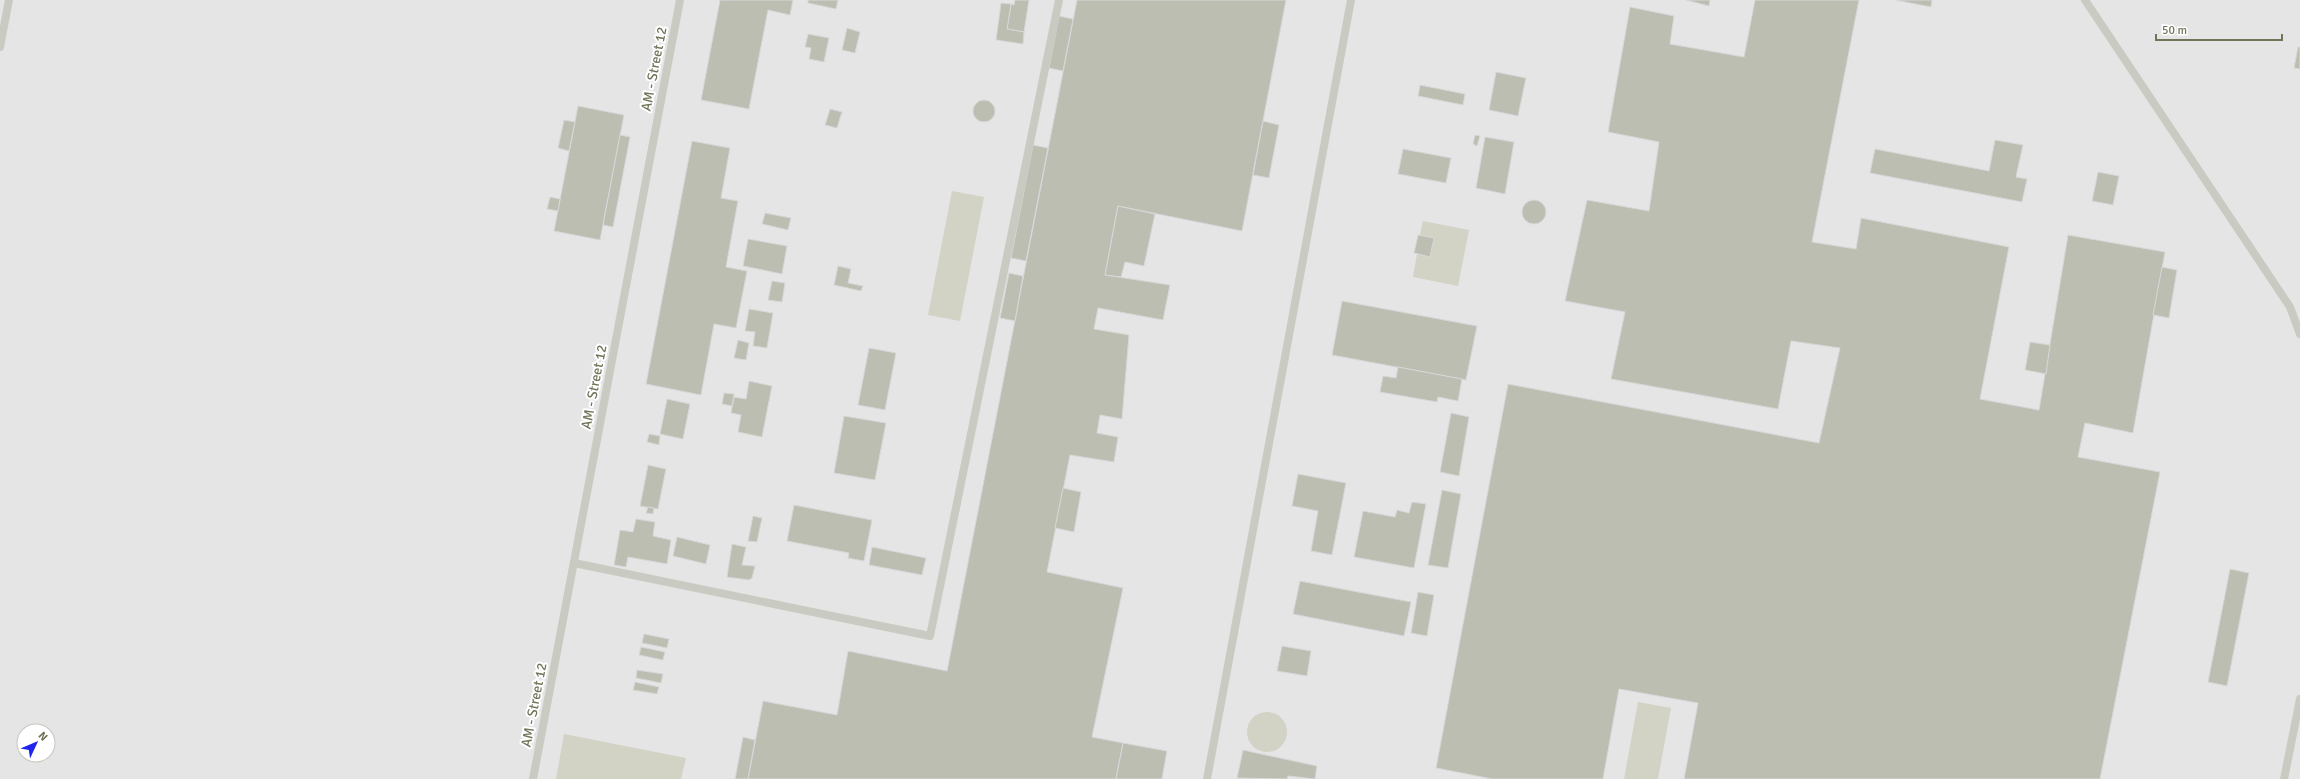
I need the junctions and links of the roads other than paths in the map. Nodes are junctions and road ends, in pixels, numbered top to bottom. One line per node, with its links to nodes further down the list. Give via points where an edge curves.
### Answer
1 (9, 0): 6 (lane)
2 (680, 0): 8 (lane, AM - Street 12)
3 (1059, 0): 8 (lane, via 930,636)
4 (1351, 0): 11 (lane)
5 (2085, 0): 7 (lane, via 2290,307)
6 (0, 47)
7 (2300, 334)
8 (574, 563): 10 (lane, AM - Street 12)
9 (2300, 699): 12 (lane)
10 (533, 779)
11 (1207, 779)
12 (2284, 779)

